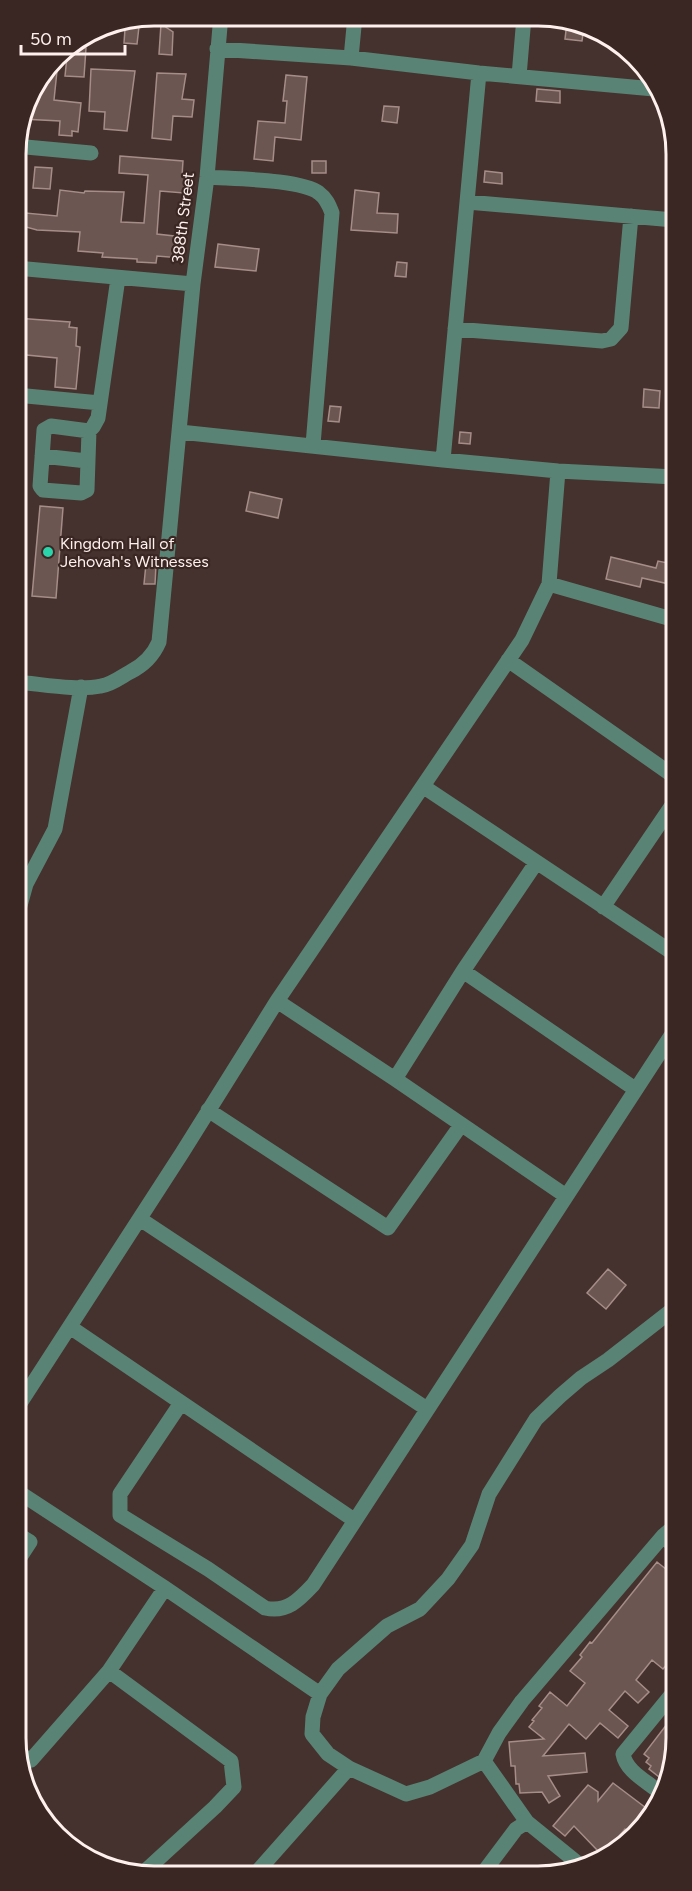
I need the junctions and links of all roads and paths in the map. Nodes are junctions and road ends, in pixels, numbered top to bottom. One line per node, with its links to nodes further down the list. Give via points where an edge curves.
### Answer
1 (220, 26): 4 (street, 388th Street)
2 (354, 26): 5 (street)
3 (523, 26): 7 (street)
4 (217, 49): 5 (street); 11 (street, 388th Street)
5 (351, 58): 6 (street)
6 (479, 73): 7 (street); 12 (street)
7 (519, 76): 8 (street)
8 (645, 84)
9 (26, 147): 10 (street)
10 (91, 153)
11 (207, 177): 17 (street, 388th Street); 23 (street, via 297,184 319,193 332,213)
12 (467, 202): 13 (street); 18 (street)
13 (631, 216): 14 (street); 18 (street, via 621,328 611,339)
14 (666, 219)
15 (26, 269): 16 (street, 388th Street)
16 (118, 278): 17 (street, 388th Street); 20 (street)
17 (193, 284): 22 (street)
18 (455, 329): 25 (street)
19 (26, 396): 20 (street)
20 (100, 403): 21 (street, via 98,418)
21 (89, 431): 24 (street, via 47,428); 26 (street)
22 (180, 432): 23 (street); 33 (street, via 159,642 147,661 134,670 102,686)
23 (313, 445): 25 (street)
24 (42, 456): 26 (street); 26 (street, via 43,490 85,492)
25 (443, 460): 27 (street)
26 (87, 461)
27 (558, 471): 28 (street); 29 (street)
28 (666, 477)
29 (549, 584): 30 (street); 31 (street)
30 (666, 617)
31 (508, 660): 34 (street); 35 (street)
32 (26, 683): 33 (street)
33 (81, 687): 38 (street, via 55,829)
34 (666, 771)
35 (424, 787): 37 (street); 42 (street)
36 (666, 814): 39 (street)
37 (536, 862): 39 (street); 41 (street)
38 (26, 887)
39 (603, 906): 40 (street)
40 (666, 949)
41 (463, 971): 44 (street); 45 (street)
42 (277, 1001): 44 (street); 46 (street)
43 (666, 1043): 45 (street)
44 (395, 1079): 47 (street)
45 (635, 1089): 48 (street)
46 (208, 1110): 47 (street, via 388,1228); 49 (street)
47 (461, 1125): 48 (street)
48 (566, 1196): 54 (street)
49 (140, 1219): 51 (street); 54 (street)
50 (666, 1315): 62 (street, via 581,1378 536,1419 489,1494 472,1545 448,1579 420,1609 387,1626 338,1669)
51 (70, 1327): 52 (street); 53 (street)
52 (26, 1394)
53 (181, 1403): 56 (street); 56 (street, via 120,1494 120,1515 274,1611 292,1605 314,1585)
54 (427, 1409): 56 (street)
55 (26, 1497): 60 (street)
56 (354, 1520)
57 (666, 1533): 58 (street)
58 (663, 1536): 59 (street); 65 (street, via 522,1701)
59 (666, 1539)
60 (165, 1588): 61 (street); 62 (street)
61 (109, 1671): 64 (street, via 31,1760); 70 (street, via 231,1761 234,1787)
62 (320, 1694): 66 (street, via 312,1734 328,1754)
63 (666, 1701): 67 (street, via 623,1754 629,1768)
64 (28, 1758)
65 (484, 1761): 66 (street, via 406,1794); 68 (street)
66 (349, 1768): 71 (street)
67 (655, 1789)
68 (527, 1822): 69 (street); 72 (street, via 516,1829)
69 (574, 1860)
70 (151, 1866)
71 (262, 1866)
72 (488, 1866)

